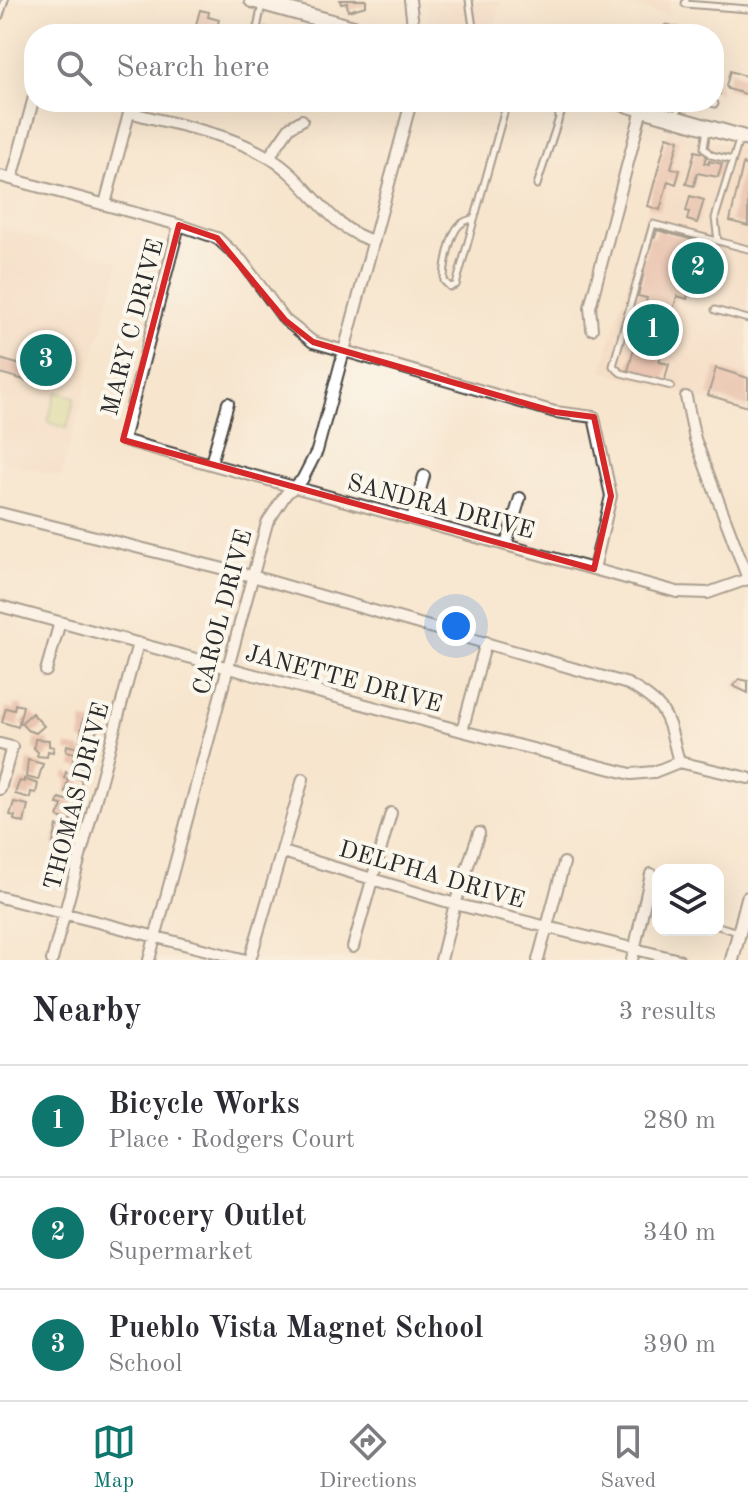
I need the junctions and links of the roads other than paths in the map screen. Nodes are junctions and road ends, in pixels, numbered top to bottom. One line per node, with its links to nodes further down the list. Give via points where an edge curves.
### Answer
1 (5, 0): 8 (lane)
2 (410, 0): 11 (street)
3 (469, 0): 12 (lane)
4 (686, 0): 6 (lane, via 685,4)
5 (257, 2): 9 (lane); 10 (main road)
6 (709, 3): 7 (lane)
7 (748, 9)
8 (0, 16)
9 (256, 24)
10 (338, 24)
11 (413, 24)
12 (473, 24)
13 (30, 112): 31 (street)
14 (130, 112): 33 (street)
15 (146, 112): 28 (street)
16 (408, 112): 36 (street, CAROL DRIVE)
17 (504, 112): 34 (lane)
18 (559, 112): 23 (lane)
19 (562, 112): 23 (lane)
20 (641, 112): 41 (street, via 590,307)
21 (653, 112): 24 (main road)
22 (678, 112): 24 (lane)
23 (559, 118): 32 (lane)
24 (676, 118): 26 (main road)
25 (302, 120): 28 (street, via 290,127)
26 (708, 127): 27 (main road); 29 (lane, via 704,148)
27 (746, 137): 29 (lane)
28 (269, 157): 36 (street, via 297,177 339,225)
29 (732, 160): 37 (lane, via 715,218)
30 (0, 176): 31 (street)
31 (12, 179): 33 (street)
32 (537, 185)
33 (105, 204): 35 (street)
34 (475, 218): 34 (lane, via 456,230 444,272 450,287 456,285)
35 (179, 225): 42 (street, via 217,238 242,261 285,320 313,342); 46 (street, MARY C DRIVE)
36 (374, 241): 42 (street, CAROL DRIVE)
37 (718, 241): 38 (lane); 43 (lane, via 653,224 613,366 621,373)
38 (748, 249)
39 (715, 310): 40 (lane)
40 (748, 319)
41 (592, 329)
42 (344, 351): 49 (street, CAROL DRIVE, via 317,451); 54 (street, via 555,412 594,417 611,496)
43 (671, 386)
44 (686, 397): 56 (street, via 695,439)
45 (228, 403): 47 (street)
46 (123, 440): 47 (street, SANDRA DRIVE)
47 (211, 463): 49 (street, SANDRA DRIVE)
48 (424, 476): 52 (street)
49 (294, 487): 52 (street, SANDRA DRIVE); 55 (street, CAROL DRIVE, via 267,523)
50 (520, 498): 53 (street)
51 (0, 513): 55 (street)
52 (412, 519): 53 (street, SANDRA DRIVE)
53 (506, 545): 54 (street, SANDRA DRIVE)
54 (594, 569): 56 (street, SANDRA DRIVE, via 677,592 708,593)
55 (252, 576): 59 (street); 61 (street, CAROL DRIVE)
56 (748, 579)
57 (0, 606): 58 (street, JANETTE DRIVE)
58 (60, 622): 60 (street, JANETTE DRIVE); 62 (street)
59 (486, 642): 63 (street); 65 (street, via 647,694 664,709)
60 (138, 643): 61 (street, JANETTE DRIVE); 78 (street, THOMAS DRIVE)
61 (229, 667): 63 (street, JANETTE DRIVE); 82 (street, CAROL DRIVE)
62 (46, 671)
63 (462, 731): 65 (street, JANETTE DRIVE, via 631,774)
64 (0, 744): 68 (street, via 12,747)
65 (679, 762): 66 (street)
66 (748, 778)
67 (303, 779): 71 (street)
68 (0, 789)
69 (391, 813): 74 (street)
70 (479, 833): 77 (street)
71 (283, 852): 74 (street, DELPHA DRIVE); 87 (street)
72 (564, 863): 79 (street)
73 (651, 874): 84 (street)
74 (372, 877): 77 (street, DELPHA DRIVE); 83 (street)
75 (0, 897): 78 (street)
76 (748, 898): 81 (street)
77 (455, 904): 79 (street, DELPHA DRIVE); 88 (street)
78 (64, 914): 82 (street); 85 (street, THOMAS DRIVE)
79 (547, 928): 84 (street, DELPHA DRIVE); 89 (street)
80 (724, 928): 81 (lane)
81 (739, 932): 91 (street)
82 (154, 937): 86 (street, CAROL DRIVE); 87 (street)
83 (353, 947)
84 (633, 954): 90 (street, DELPHA DRIVE)
85 (52, 960)
86 (149, 960)
87 (247, 960)
88 (441, 960)
89 (538, 960)
90 (679, 960)
91 (732, 960)

